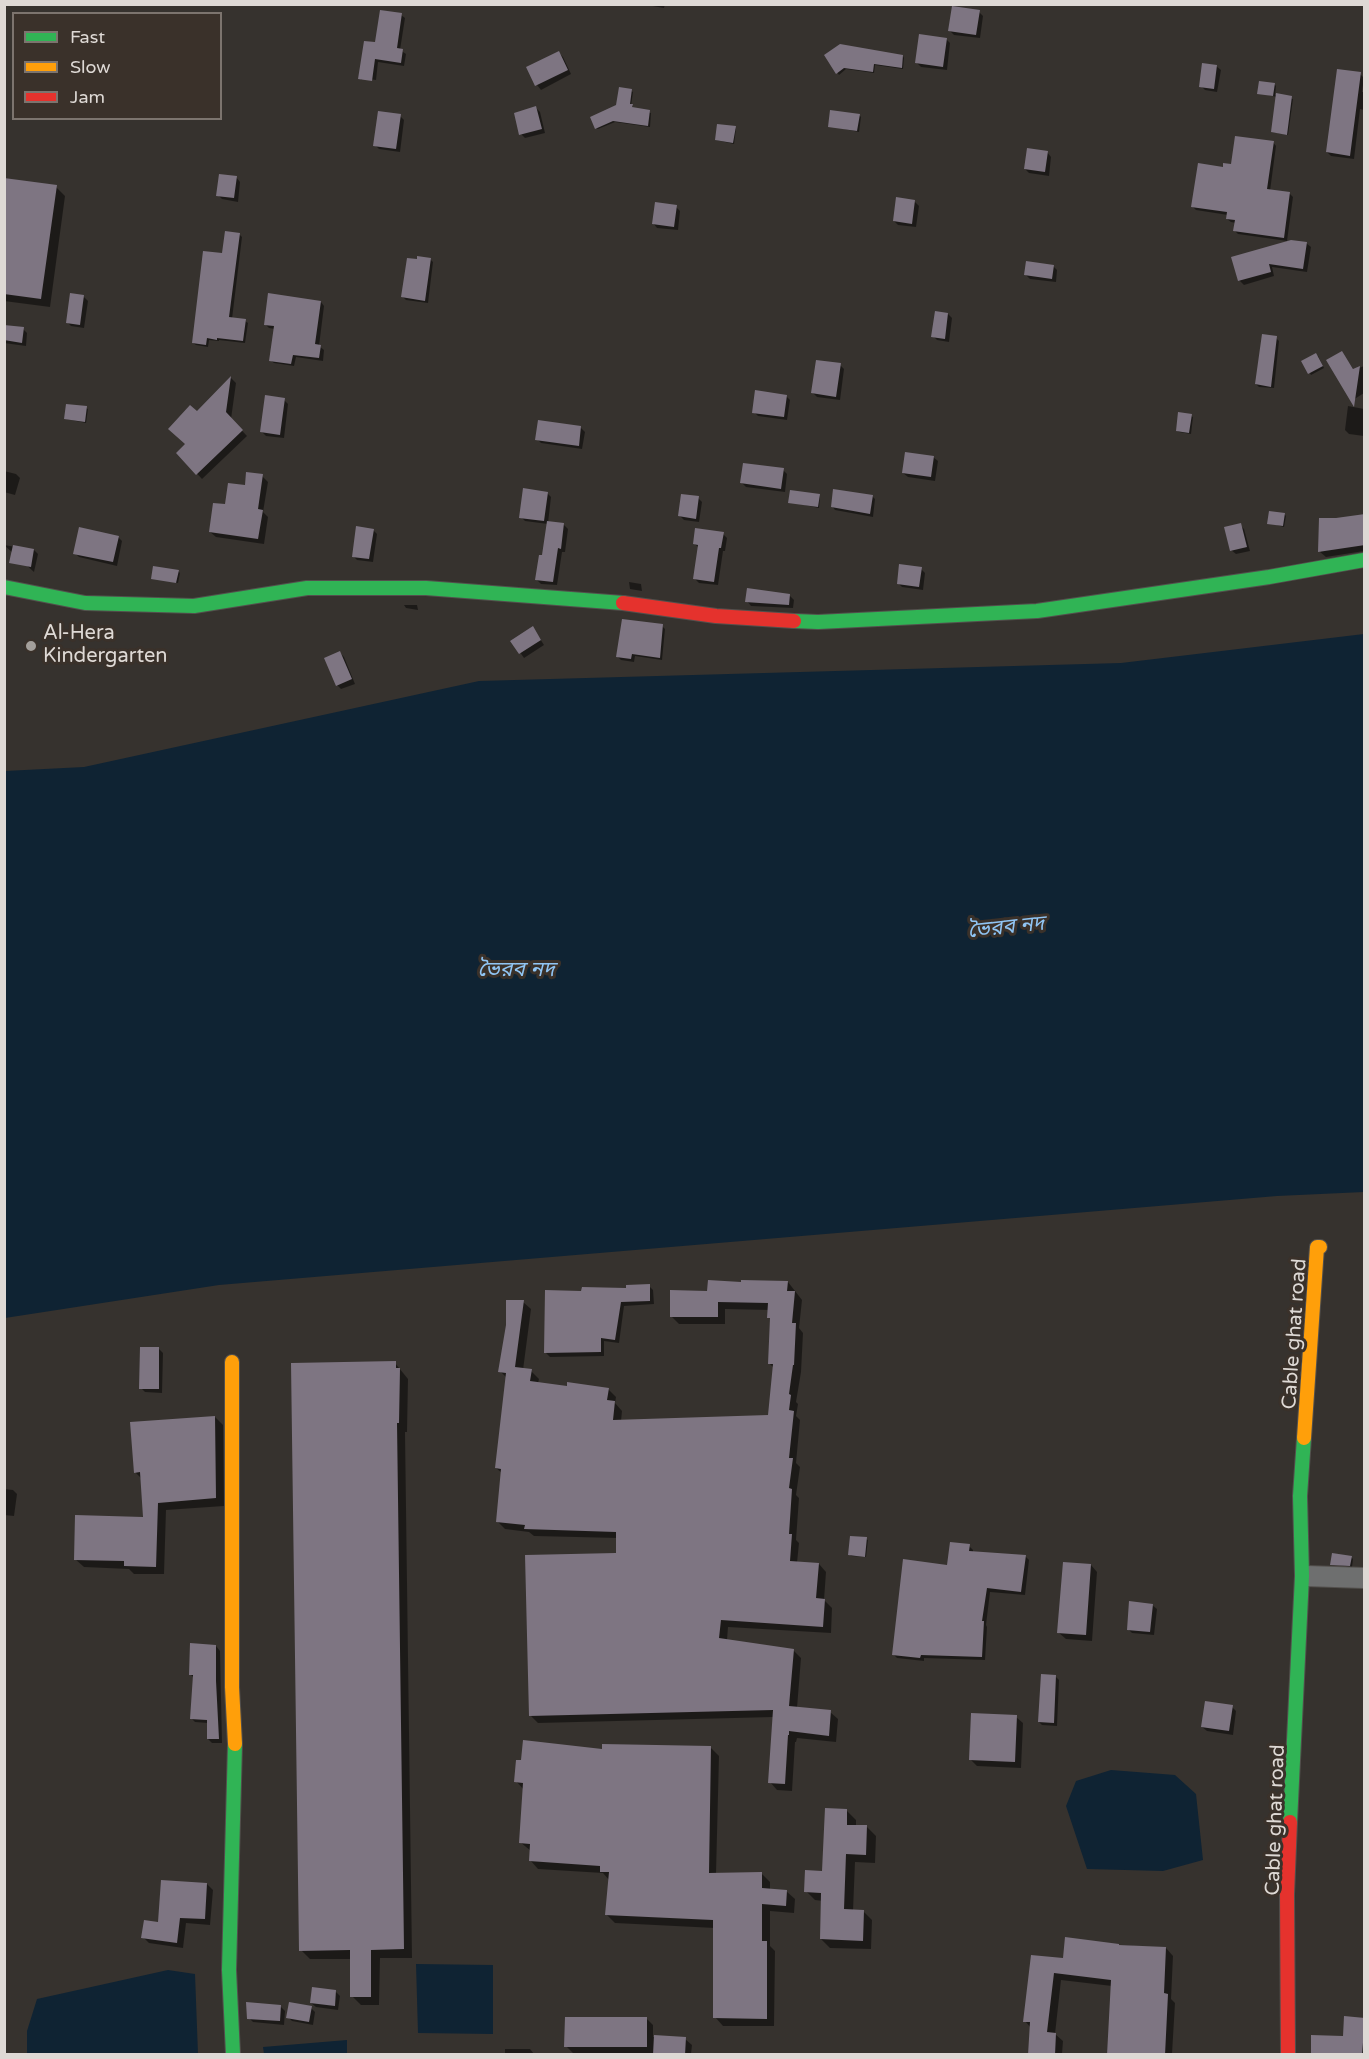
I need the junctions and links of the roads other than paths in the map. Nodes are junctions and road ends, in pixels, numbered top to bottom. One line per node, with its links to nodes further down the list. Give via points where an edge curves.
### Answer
1 (1365, 560): 2 (street, via 1269,578 1037,611 818,622 426,588 307,588 194,606 85,603)
2 (4, 588)
3 (232, 1362): 6 (street, via 232,1675 236,1758 230,1970)
4 (1306, 1576): 5 (street); 7 (street, Cable ghat road, via 1292,1890); 7 (street, Cable ghat road, via 1304,1494 1320,1247 1300,1496 1302,1576 1287,1894)
5 (1365, 1578)
6 (232, 2055)
7 (1290, 2055)

